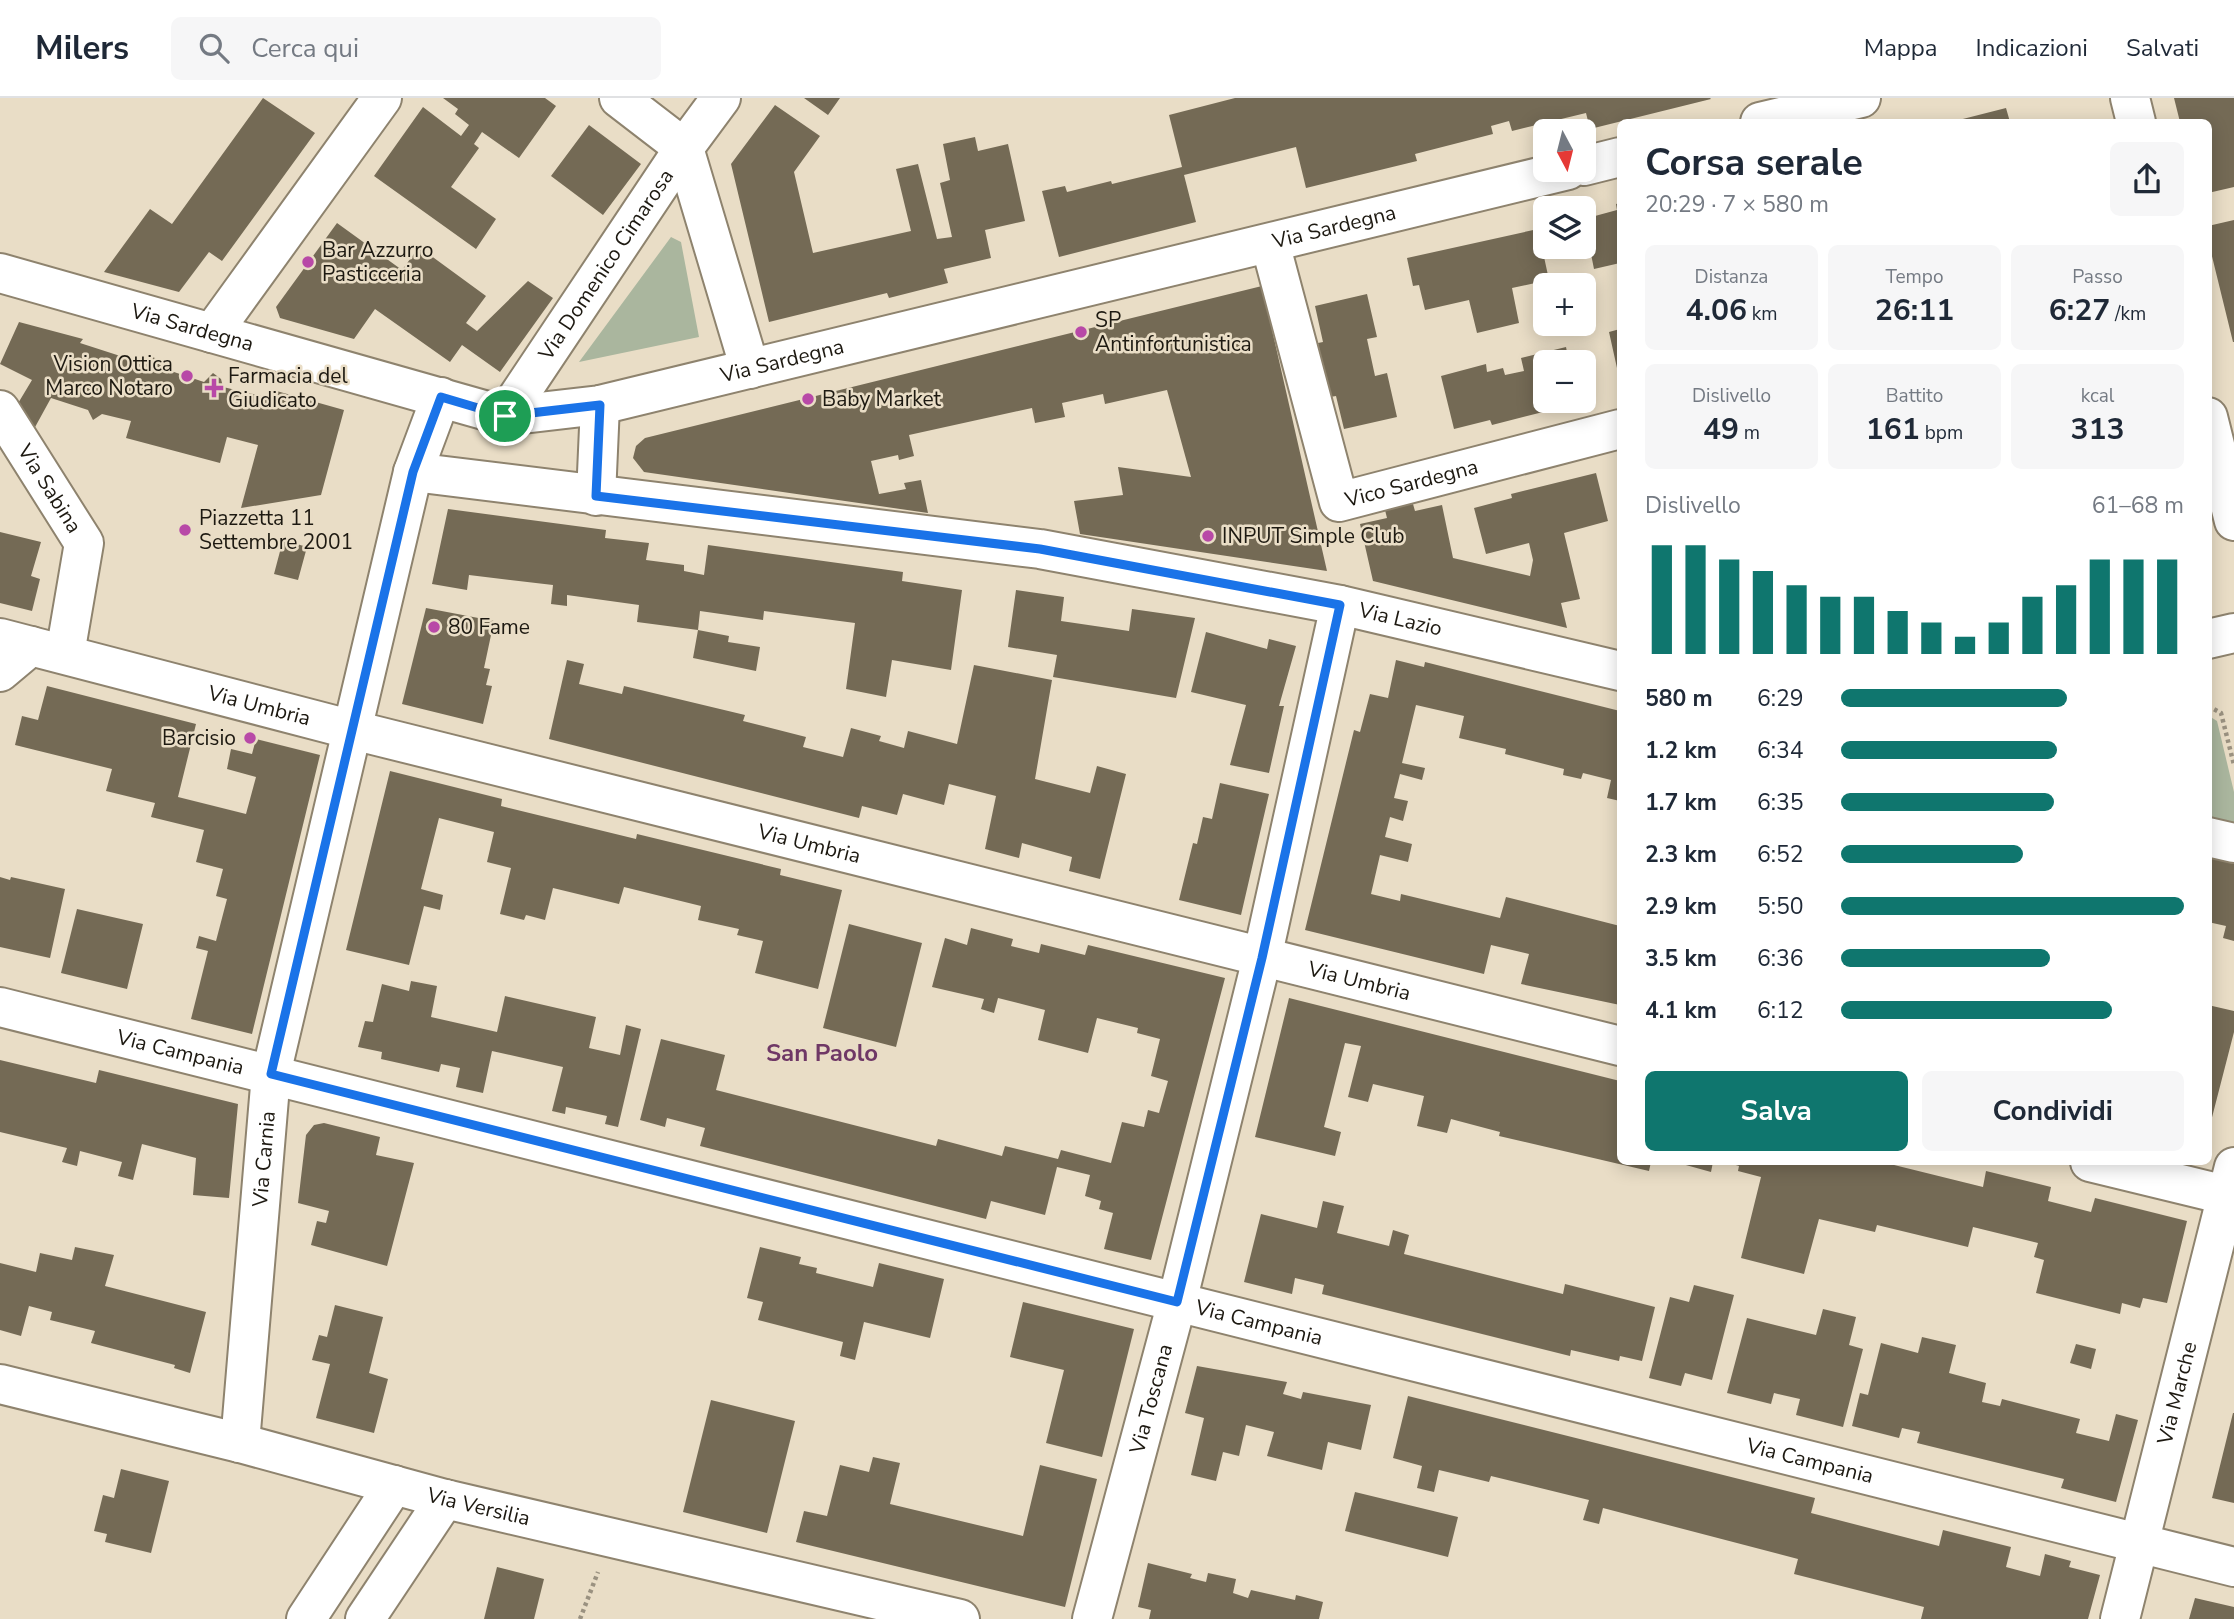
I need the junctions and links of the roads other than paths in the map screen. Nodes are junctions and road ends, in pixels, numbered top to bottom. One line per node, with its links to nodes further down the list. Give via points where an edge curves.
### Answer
1 (382, 98): 14 (street)
2 (620, 98): 8 (street)
3 (722, 98): 8 (street, Via Domenico Cimarosa)
4 (1860, 98): 6 (street)
5 (2130, 98): 7 (street)
6 (1772, 119)
7 (2135, 119)
8 (684, 148): 15 (street, Via Domenico Cimarosa); 19 (street, Via Domenico Cimarosa)
9 (1617, 158): 10 (street)
10 (1596, 163)
11 (1533, 178): 12 (street, Via Sardegna)
12 (1270, 243): 15 (street, Via Sardegna); 20 (street, Vico Sardegna, via 1339,502)
13 (0, 273): 14 (street, Via Sardegna)
14 (212, 333): 16 (street, Via Sardegna)
15 (750, 369): 17 (street, Via Sardegna)
16 (441, 397): 19 (street, Via Sardegna); 22 (street, Via Carnia)
17 (600, 405): 19 (street, Via Sardegna); 23 (street)
18 (0, 410): 28 (street, Via Sabina, via 85,543)
19 (505, 416)
20 (1617, 430)
21 (2212, 433): 24 (street)
22 (413, 472): 23 (street, Via Lazio); 31 (street, Via Carnia)
23 (596, 496): 25 (street, Via Lazio, via 1040,549)
24 (2234, 521)
25 (1340, 605): 29 (street, Via Lazio); 34 (street, Via Toscana)
26 (2234, 633): 27 (street)
27 (2212, 638)
28 (32, 646): 30 (street); 31 (street, Via Umbria)
29 (1617, 670)
30 (0, 672)
31 (354, 730): 34 (street, Via Umbria); 37 (street, Via Carnia)
32 (2212, 838): 33 (street)
33 (2234, 843)
34 (1262, 958): 36 (street, Via Umbria); 40 (street, Via Toscana)
35 (0, 1007): 37 (street, Via Campania)
36 (1617, 1045)
37 (271, 1074): 40 (street, Via Campania); 42 (street, Via Carnia)
38 (2107, 1165): 39 (street)
39 (2232, 1187): 45 (street, Via Marche)
40 (1177, 1302): 45 (street, Via Campania); 50 (street, Via Toscana)
41 (0, 1384): 42 (street, Via Versilia)
42 (240, 1443): 43 (street, Via Versilia)
43 (394, 1485): 44 (street, Via Versilia); 47 (street)
44 (445, 1499): 48 (street); 49 (street, Via Versilia)
45 (2140, 1543): 46 (street, Via Campania); 51 (street, Via Marche)
46 (2234, 1567)
47 (306, 1619)
48 (365, 1619)
49 (960, 1619)
50 (1092, 1619)
51 (2120, 1619)

